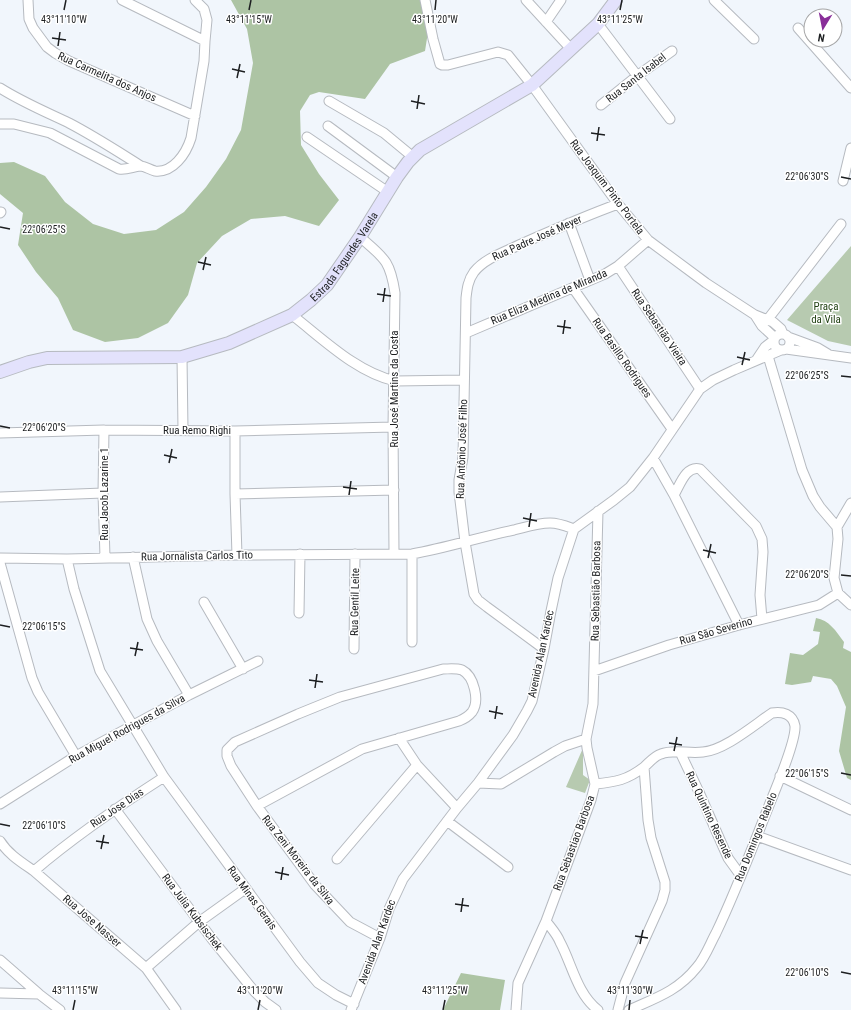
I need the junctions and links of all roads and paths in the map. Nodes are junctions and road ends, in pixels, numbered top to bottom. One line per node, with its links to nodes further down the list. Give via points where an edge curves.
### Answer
1 (28, 0): 22 (street, Rua Carmelita dos Anjos, via 29,19 33,28 55,53)
2 (122, 0): 13 (street)
3 (195, 0): 13 (street, via 206,14)
4 (425, 0): 17 (street, Rua Joaquim Pinto Portela, via 440,64 458,63 498,52 504,53)
5 (526, 0): 9 (street)
6 (561, 0): 9 (street)
7 (616, 0): 10 (street, Estrada Fagundes Varela)
8 (714, 0): 12 (street)
9 (546, 22): 14 (street)
10 (598, 24): 14 (street, Estrada Fagundes Varela); 16 (street)
11 (798, 28): 19 (street)
12 (754, 39)
13 (205, 40): 22 (street)
14 (571, 48): 17 (street, Estrada Fagundes Varela)
15 (672, 51): 16 (street, Rua Santa Isabel)
16 (637, 76): 21 (street, Rua Santa Isabel); 23 (street)
17 (532, 85): 28 (street, Estrada Fagundes Varela, via 420,150); 33 (street, Rua Joaquim Pinto Portela)
18 (0, 88): 29 (street, via 102,141)
19 (851, 88)
20 (329, 101): 28 (street, via 384,133)
21 (601, 105)
22 (195, 116): 29 (street, via 188,148 175,164 159,171)
23 (670, 119)
24 (0, 124): 29 (street, via 14,124 50,133 125,170)
25 (328, 126): 30 (street)
26 (307, 137): 32 (street)
27 (851, 148): 31 (street)
28 (413, 157): 30 (street, Estrada Fagundes Varela)
29 (141, 166)
30 (397, 177): 32 (street, Estrada Fagundes Varela)
31 (843, 181)
32 (388, 192): 36 (street, Estrada Fagundes Varela)
33 (618, 204): 34 (street, Rua Padre José Meyer); 37 (street, Rua Joaquim Pinto Portela)
34 (569, 223): 39 (street); 44 (street, Rua Padre José Meyer, via 482,263 468,284)
35 (841, 224): 43 (street)
36 (360, 237): 41 (street, Estrada Fagundes Varela, via 327,284); 54 (street, Rua José Martins da Costa, via 383,257 392,277 395,294)
37 (648, 240): 38 (street, Rua Eliza Medina de Miranda); 42 (street, Rua Joaquim Pinto Portela)
38 (618, 266): 39 (street, Rua Eliza Medina de Miranda); 55 (street, Rua Sebastião Vieira)
39 (590, 280): 40 (street, Rua Eliza Medina de Miranda)
40 (573, 288): 44 (street, Rua Eliza Medina de Miranda); 57 (street, Rua Basillo Rodrigues)
41 (292, 315): 49 (street, Estrada Fagundes Varela, via 229,343); 54 (street, via 353,362)
42 (755, 315): 43 (street, Rua Joaquim Pinto Portela); 45 (street, Rua Joaquim Pinto Portela, via 762,326)
43 (768, 319): 45 (street, Rua Joaquim Pinto Portela, via 777,325)
44 (466, 333): 53 (street, Rua Antônio José Filho)
45 (780, 337): 46 (street, via 776,348); 46 (street, via 790,339 790,345); 47 (street, via 818,348); 51 (street, via 765,347)
46 (784, 350): 47 (street); 48 (street)
47 (829, 354): 50 (street)
48 (768, 356): 51 (street); 70 (street, via 802,470 813,496)
49 (182, 357): 52 (street, Estrada Fagundes Varela, via 47,358); 59 (street)
50 (851, 358)
51 (757, 359): 55 (street)
52 (0, 372)
53 (464, 380): 54 (street); 72 (street, Rua Antônio José Filho, via 463,457 459,492)
54 (394, 381): 56 (street, Rua José Martins da Costa)
55 (700, 389): 57 (street)
56 (393, 427): 60 (street, Rua Remo Righi); 63 (street, Rua José Martins da Costa)
57 (672, 429): 62 (street)
58 (104, 430): 59 (street, Rua Remo Righi); 61 (street, Rua Remo Righi); 64 (street, Rua Jacob Lazarine 1)
59 (183, 430): 60 (street, Rua Remo Righi)
60 (235, 431): 65 (street)
61 (0, 432)
62 (653, 458): 66 (street); 69 (street, via 630,487)
63 (394, 490): 65 (street); 73 (street, Rua José Martins da Costa)
64 (103, 493): 67 (street); 78 (street, Rua Jacob Lazarine 1)
65 (235, 494): 77 (street)
66 (674, 495): 87 (street, via 685,476 691,470 700,469 756,526 762,539 763,552 760,595); 88 (street)
67 (0, 497)
68 (851, 503): 70 (street)
69 (598, 511): 71 (street); 94 (street, Rua Sebastião Barbosa)
70 (837, 527): 83 (street, via 834,578)
71 (574, 529): 72 (street, Rua Jornalista Carlos Tito, via 549,523); 91 (street, Avenida Alan Kardec, via 558,578)
72 (465, 542): 76 (street, Rua Jornalista Carlos Tito); 91 (street, Rua Antônio José Filho, via 476,597)
73 (394, 553): 75 (street, Rua Jornalista Carlos Tito); 76 (street, Rua Jornalista Carlos Tito)
74 (300, 554): 75 (street, Rua Jornalista Carlos Tito); 77 (street, Rua Jornalista Carlos Tito); 86 (street)
75 (356, 554): 90 (street, Rua Gentil Leite)
76 (412, 554): 89 (street)
77 (237, 555): 79 (street, Rua Jornalista Carlos Tito)
78 (105, 557): 79 (street, Rua Jornalista Carlos Tito); 81 (street, Rua Jornalista Carlos Tito)
79 (133, 557): 95 (street, via 147,619)
80 (0, 558): 81 (street, Rua Jornalista Carlos Tito)
81 (67, 559): 96 (street, Rua Minas Gerais, via 100,671)
82 (0, 564): 100 (street, via 32,678)
83 (838, 593): 85 (street); 87 (street, Rua São Severino, via 819,604)
84 (204, 602): 93 (street)
85 (851, 605)
86 (299, 613)
87 (762, 618): 88 (street, Rua São Severino)
88 (739, 625): 94 (street, Rua São Severino, via 669,645)
89 (412, 642)
90 (354, 649)
91 (544, 649): 105 (street, Avenida Alan Kardec, via 532,701 513,735)
92 (258, 661): 93 (street, Rua Miguel Rodrigues da Silva)
93 (242, 669): 95 (street, Rua Miguel Rodrigues da Silva)
94 (594, 671): 98 (street, Rua Sebastiao Barbosa, via 593,704)
95 (189, 695): 96 (street, Rua Miguel Rodrigues da Silva)
96 (133, 726): 100 (street, Rua Miguel Rodrigues da Silva); 104 (street, Rua Minas Gerais)
97 (399, 738): 101 (street); 108 (street, via 362,749); 108 (street, Rua Zeni Moreira da Silva, via 467,717 475,704 475,691 468,675 455,668 443,669 364,690 340,697 235,742 227,750 227,756)
98 (586, 739): 105 (street, via 565,746 501,784); 106 (street, Rua Sebastiao Barbosa)
99 (680, 752): 102 (street, Rua Domingos Rabelo, via 658,755); 103 (street, Rua Domingos Rabelo, via 704,752 719,748 779,711 787,714 795,725 794,737); 119 (street, Rua Quintino Resende, via 728,858)
100 (76, 756): 107 (street, Rua Miguel Rodrigues da Silva)
101 (417, 765): 109 (street); 115 (street)
102 (644, 767): 106 (street, Rua Domingos Rabelo, via 625,779); 134 (street, via 648,820 665,890 625,984)
103 (780, 776): 111 (street); 113 (street, Rua Domingos Rabelo)
104 (164, 777): 110 (street, Rua Jose Dias); 120 (street, Rua Minas Gerais)
105 (478, 782): 109 (street, Avenida Alan Kardec)
106 (595, 784): 121 (street, Rua Sebastiao Barbosa)
107 (0, 804)
108 (257, 806): 123 (street, Rua Zeni Moreira da Silva, via 315,885 340,913 350,922)
109 (457, 808): 112 (street, Avenida Alan Kardec)
110 (115, 809): 118 (street, Rua Jose Dias, via 75,837); 122 (street, Rua Julia Kubsischek)
111 (851, 810)
112 (447, 820): 116 (street); 123 (street, Avenida Alan Kardec, via 403,879 389,908)
113 (757, 836): 117 (street); 119 (street, Rua Domingos Rabelo)
114 (0, 841): 118 (street, Rua Jose Nasser, via 16,859)
115 (337, 859)
116 (508, 868)
117 (851, 870)
118 (34, 871): 125 (street, Rua Jose Nasser)
119 (741, 876): 135 (street, Rua Domingos Rabelo, via 699,966 676,988)
120 (245, 889): 122 (street); 128 (street, Rua Minas Gerais, via 318,983)
121 (546, 921): 132 (street, Rua Sebastiao Barbosa, via 518,983); 133 (street, via 560,940 581,990)
122 (199, 922): 125 (street); 131 (street, Rua Julia Kubsischek, via 254,991)
123 (380, 938): 128 (street, Avenida Alan Kardec)
124 (0, 960): 127 (street)
125 (146, 968): 130 (street, Rua Jose Nasser)
126 (0, 993): 127 (street)
127 (39, 994): 129 (street)
128 (353, 1007)
129 (60, 1010)
130 (176, 1010)
131 (276, 1010)
132 (516, 1010)
133 (598, 1010)
134 (618, 1010)
135 (629, 1010)

